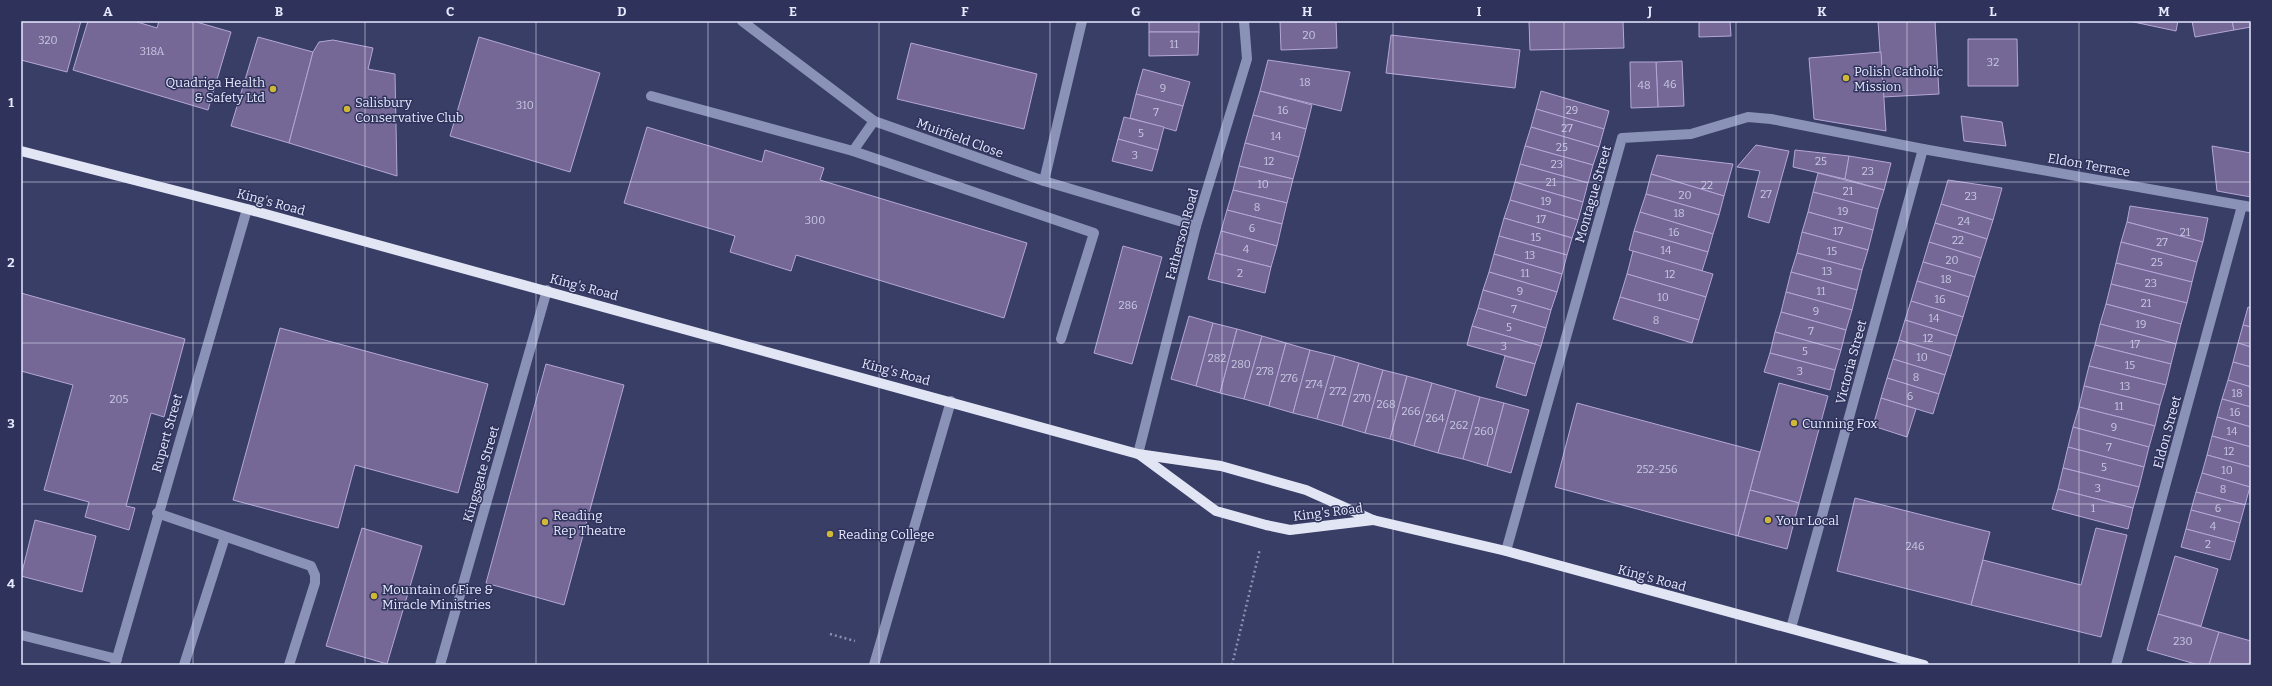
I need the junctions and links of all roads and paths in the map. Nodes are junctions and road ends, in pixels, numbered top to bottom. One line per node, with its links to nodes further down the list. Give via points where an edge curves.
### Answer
1 (742, 21): 5 (street, Muirfield Close)
2 (1082, 21): 9 (street)
3 (1244, 21): 12 (street, Fatherson Road, via 1247,59)
4 (651, 96): 8 (street)
5 (874, 121): 8 (street); 9 (street, Muirfield Close)
6 (1923, 149): 10 (street, Eldon Terrace); 21 (street, Montague Street, via 1771,119 1748,117 1691,134 1622,138); 22 (street, Victoria Street)
7 (21, 151): 11 (main road, King's Road)
8 (853, 151): 14 (street, via 1094,234)
9 (1044, 181): 12 (street, Muirfield Close)
10 (2246, 206): 31 (street, Eldon Street)
11 (247, 209): 13 (main road, King's Road); 17 (street, Rupert Street)
12 (1196, 226): 16 (street, Fatherson Road)
13 (546, 290): 15 (main road, King's Road); 27 (street, Kingsgate Street)
14 (1061, 339)
15 (951, 401): 16 (main road, King's Road); 28 (street)
16 (1138, 454): 18 (main road, King's Road, via 1234,470 1306,490); 19 (main road, King's Road, via 1216,511)
17 (157, 513): 20 (street); 24 (street, Rupert Street)
18 (1373, 520): 19 (main road, King's Road, via 1290,530); 21 (main road, King's Road)
19 (1266, 525): 29 (path)
20 (226, 537): 25 (street); 26 (street, via 311,566 315,583)
21 (1506, 551): 22 (main road, King's Road)
22 (1791, 628): 30 (main road, King's Road)
23 (21, 635): 24 (street)
24 (116, 662)
25 (184, 665)
26 (289, 665)
27 (440, 665)
28 (874, 665)
29 (1232, 665)
30 (1924, 665)
31 (2116, 665)

